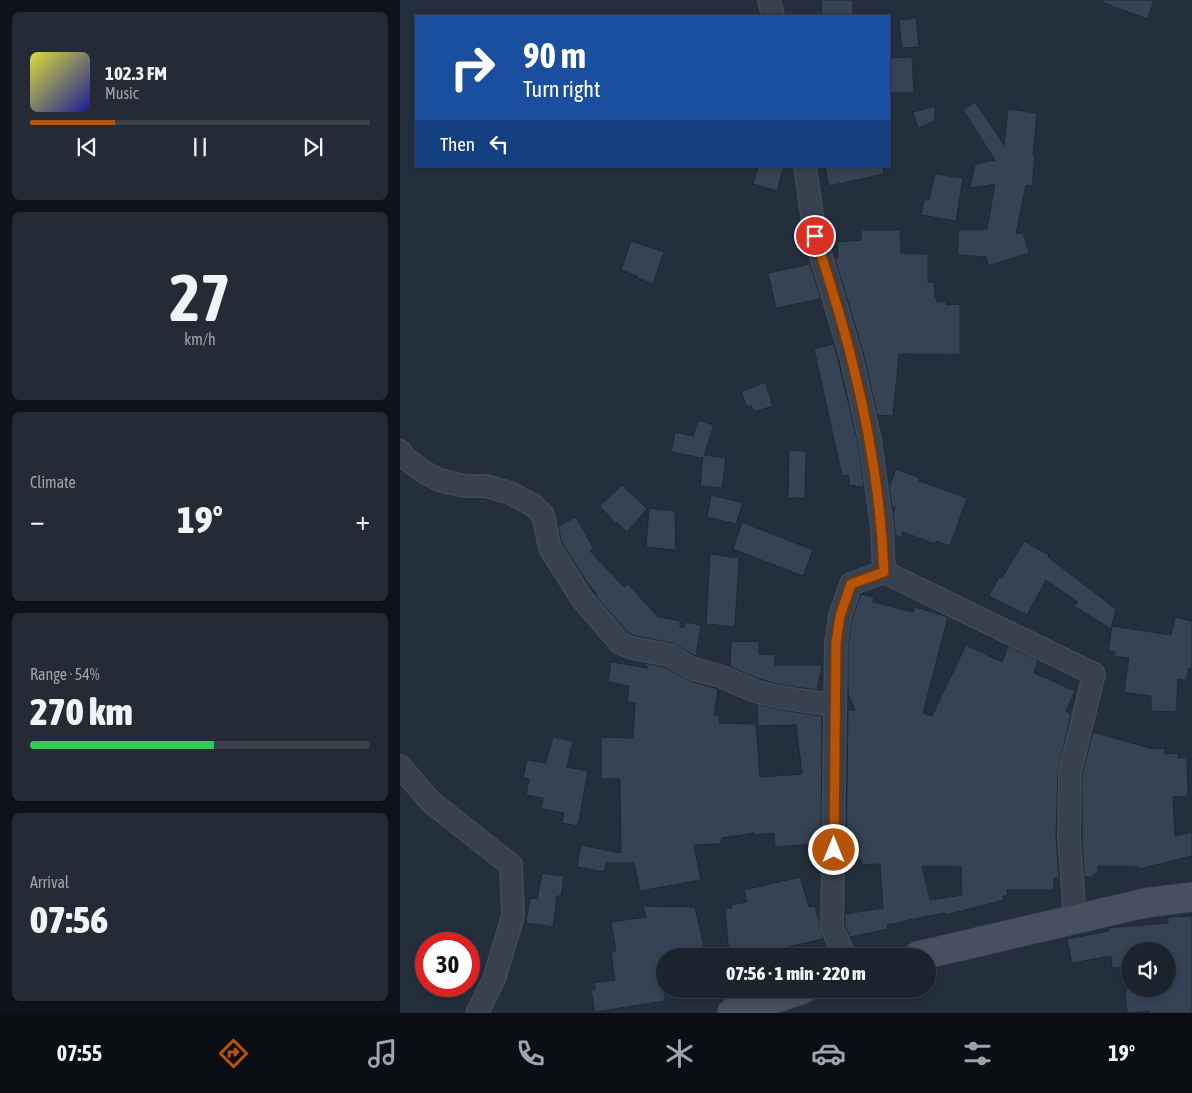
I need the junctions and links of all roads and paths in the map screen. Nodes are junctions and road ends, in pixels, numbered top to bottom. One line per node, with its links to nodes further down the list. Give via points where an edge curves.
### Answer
1 (770, 0): 2 (street)
2 (773, 15)
3 (805, 167): 5 (street, via 815,236 851,356 870,440 882,527)
4 (400, 451): 6 (street, via 424,472 439,480 465,486 486,486 510,493 533,505 543,515 550,548 583,600 620,643 668,655 693,669 755,691)
5 (884, 572): 6 (street, via 851,584 838,625); 9 (street, via 1094,674 1070,772 1068,837)
6 (834, 705): 10 (street, via 832,928)
7 (400, 766): 13 (street, via 432,802 511,865 513,916 494,979)
8 (1192, 897): 9 (main road, via 1146,903)
9 (1075, 920): 11 (main road)
10 (841, 948)
11 (936, 952)
12 (776, 998): 14 (main road)
13 (477, 1013)
14 (732, 1013)

